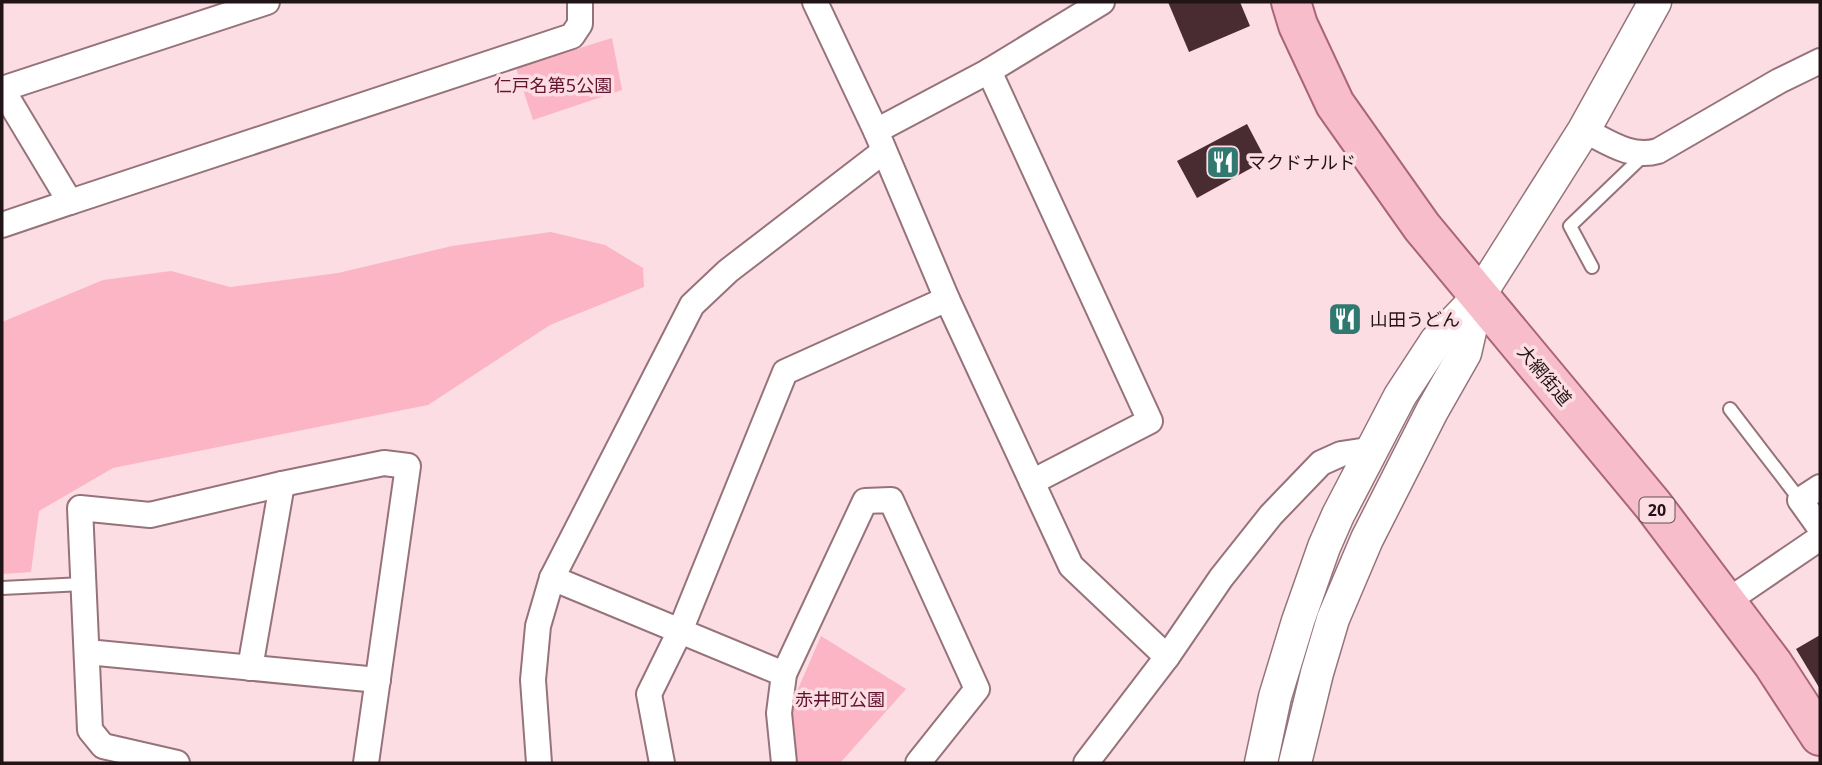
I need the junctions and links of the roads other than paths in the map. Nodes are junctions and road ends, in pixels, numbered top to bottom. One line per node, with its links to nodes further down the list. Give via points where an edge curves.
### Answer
1 (267, 2): 9 (street)
2 (580, 2): 13 (street, via 580,24 572,36)
3 (815, 2): 11 (street)
4 (1102, 2): 8 (street)
5 (1291, 2): 16 (main road, 大網街道 / 20, via 1335,104 1422,227)
6 (1655, 2): 10 (street)
7 (1820, 61): 12 (street)
8 (989, 71): 11 (street); 20 (street, via 1150,421)
9 (2, 89): 13 (street)
10 (1584, 130): 12 (street); 16 (street)
11 (880, 141): 17 (street); 25 (street, via 692,305)
12 (1644, 155): 15 (lane, via 1570,226)
13 (70, 202): 14 (street)
14 (2, 225)
15 (1592, 267)
16 (1479, 296): 19 (street, via 1436,341 1400,396); 28 (main road, 大網街道 / 20, via 1653,505); 44 (street, via 1465,353 1367,539 1333,619)
17 (947, 299): 20 (street); 29 (street, via 785,372)
18 (1730, 409): 22 (lane)
19 (1374, 449): 31 (street, via 1340,454 1321,463 1262,525); 43 (street, via 1338,515 1310,583 1275,697)
20 (1032, 482): 31 (street, via 1071,566)
21 (282, 484): 26 (street, via 150,515 80,508); 32 (street); 34 (street, via 384,463 408,466)
22 (1810, 493): 23 (street)
23 (1820, 528)
24 (1820, 538): 28 (street)
25 (552, 578): 29 (street); 38 (street, via 538,626 533,680)
26 (83, 584): 27 (lane); 30 (street)
27 (2, 588)
28 (1726, 602): 35 (main road, 大網街道 / 20)
29 (680, 631): 33 (street); 39 (street, via 649,694)
30 (86, 652): 32 (street); 36 (street, via 90,730 103,746)
31 (1167, 657): 42 (street)
32 (250, 668): 34 (street)
33 (785, 674): 40 (street, via 779,713); 41 (street, via 865,501 891,499 977,689)
34 (378, 680): 37 (street)
35 (1820, 736)
36 (177, 763)
37 (366, 763)
38 (539, 763)
39 (662, 763)
40 (784, 763)
41 (918, 763)
42 (1086, 763)
43 (1261, 763)
44 (1295, 763)

